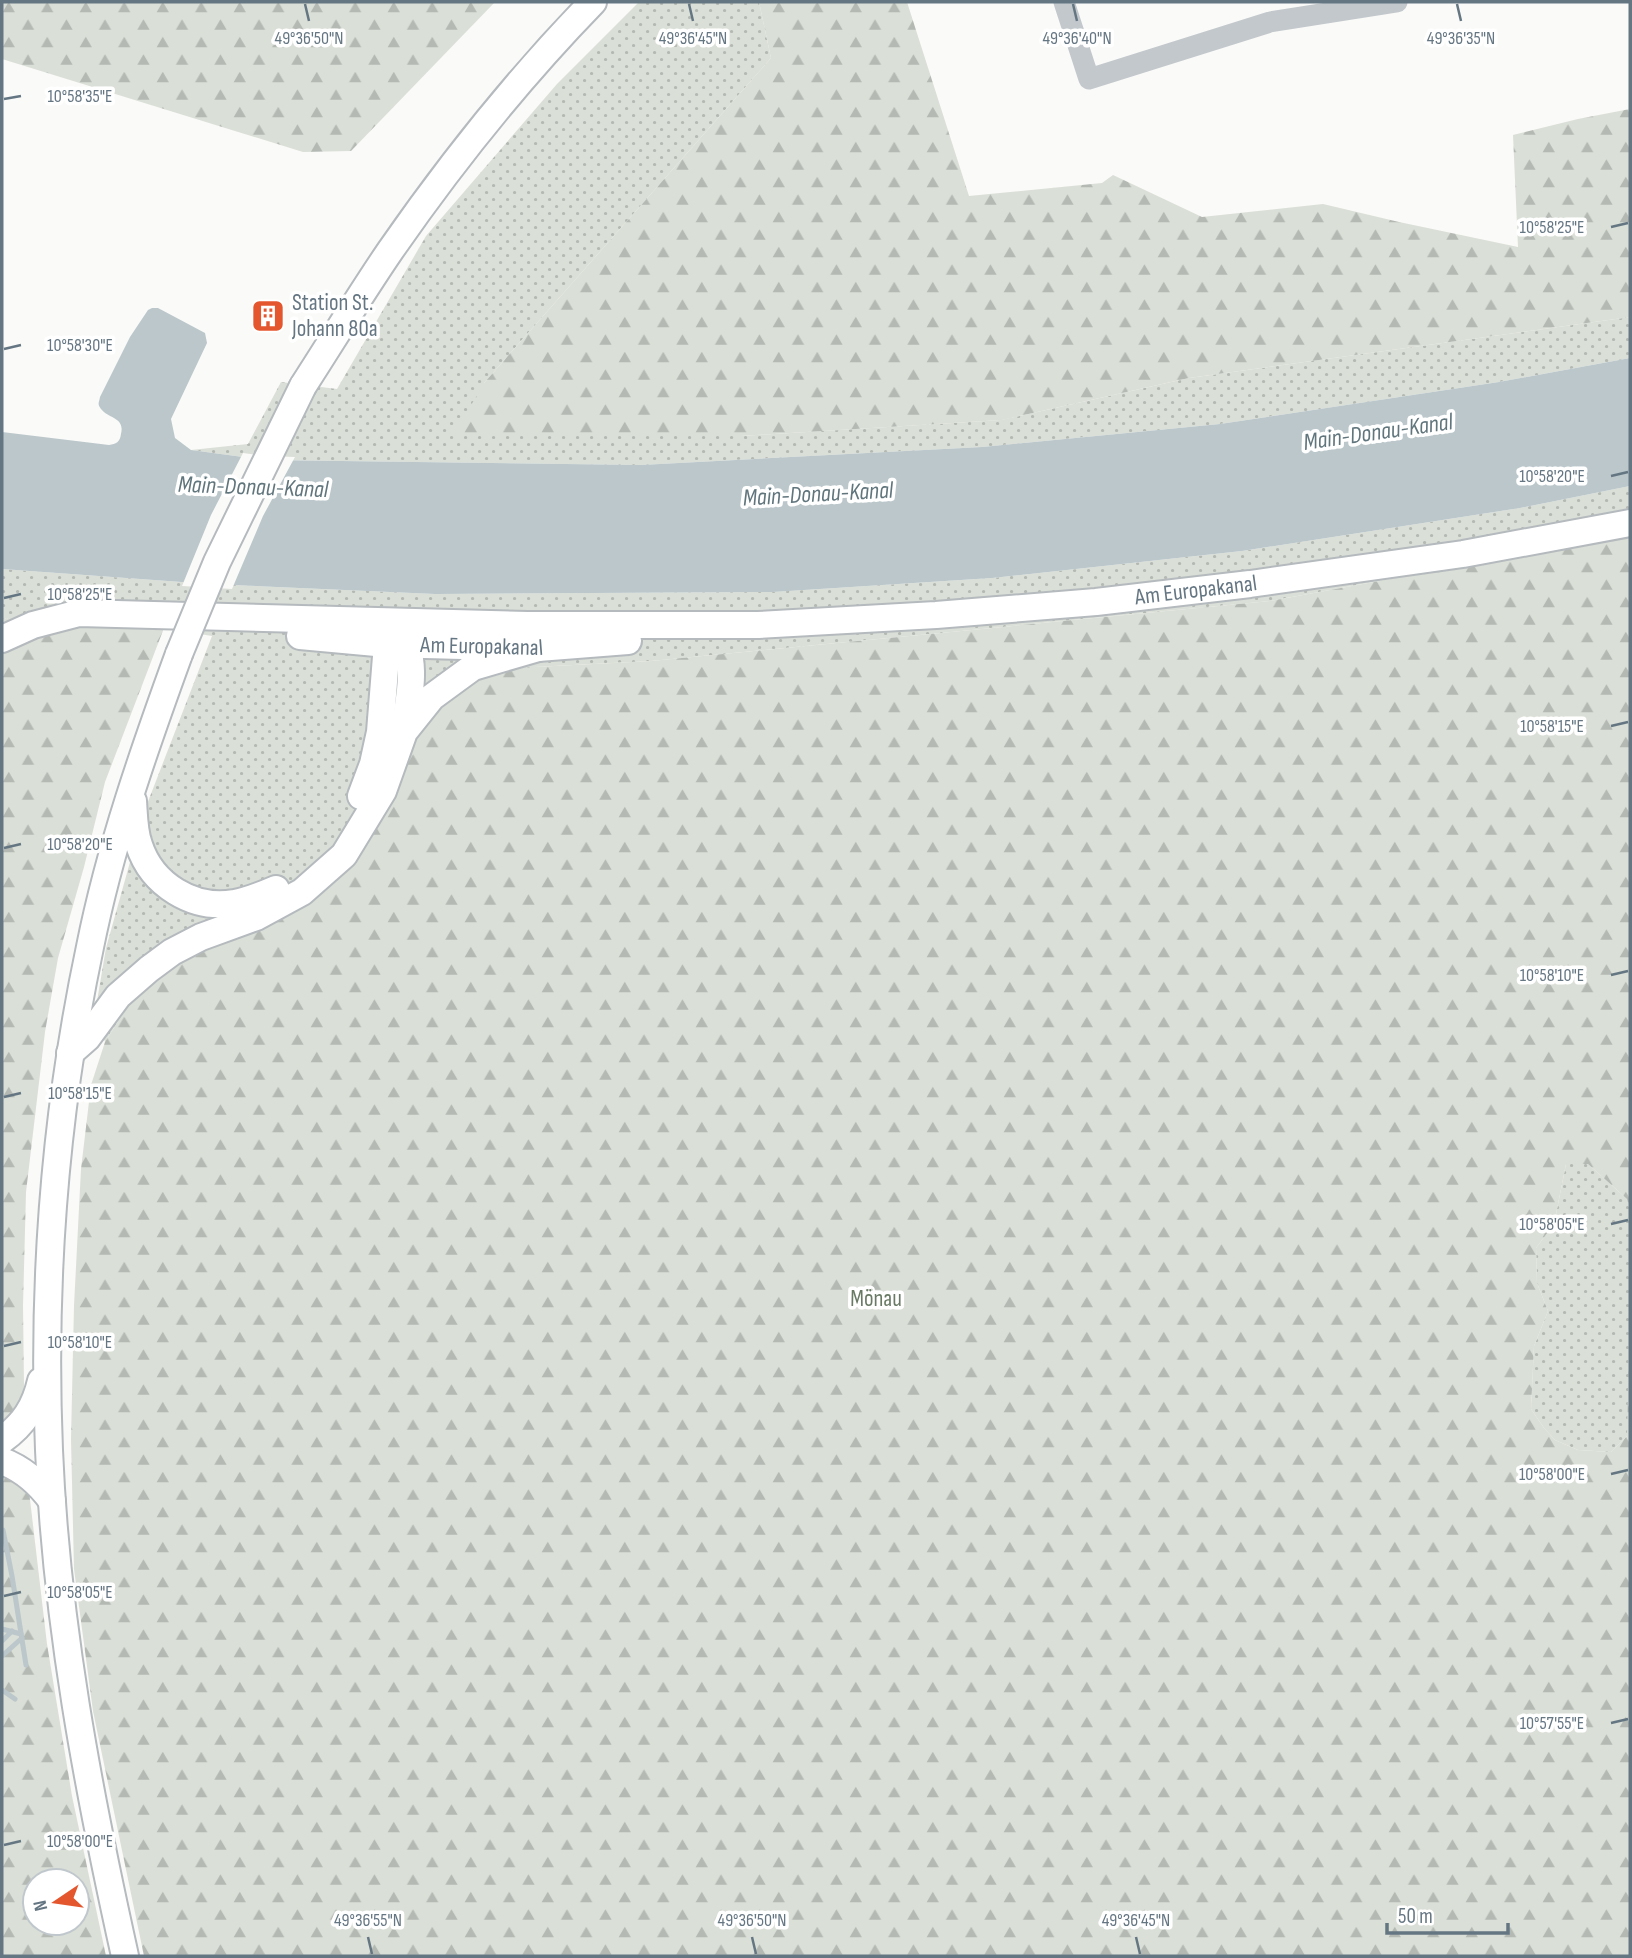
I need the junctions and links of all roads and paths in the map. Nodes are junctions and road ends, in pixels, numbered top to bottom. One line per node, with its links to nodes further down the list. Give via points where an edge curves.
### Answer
1 (593, 2): 10 (main road, bridge, via 523,78 449,170 389,252 303,386 217,562)
2 (1064, 2): 3 (street, via 1089,79 1269,22)
3 (1396, 2)
4 (1630, 523): 5 (main road, Am Europakanal, via 1463,554 1250,584 1096,602)
5 (758, 625): 6 (main road, Am Europakanal, via 527,625); 8 (main road, Am Europakanal, via 718,634)
6 (397, 633): 7 (main road, Am Europakanal, via 206,617 79,613); 8 (main road, Am Europakanal); 9 (main road, via 409,658 411,685); 10 (main road, via 373,764 361,797 322,857 286,884 232,904 203,903 179,894 158,879 139,845)
7 (2, 639)
8 (538, 648): 9 (main road, via 472,667 432,697)
9 (404, 732): 11 (main road, via 383,791 344,855 302,892 172,952 118,996)
10 (131, 790): 11 (main road, via 90,945)
11 (70, 1053): 12 (main road, via 53,1203)
12 (46, 1374): 13 (main road, via 29,1413); 15 (main road)
13 (2, 1440)
14 (2, 1461): 15 (main road, via 31,1477)
15 (52, 1501): 16 (main road, via 80,1727)
16 (125, 1956)

